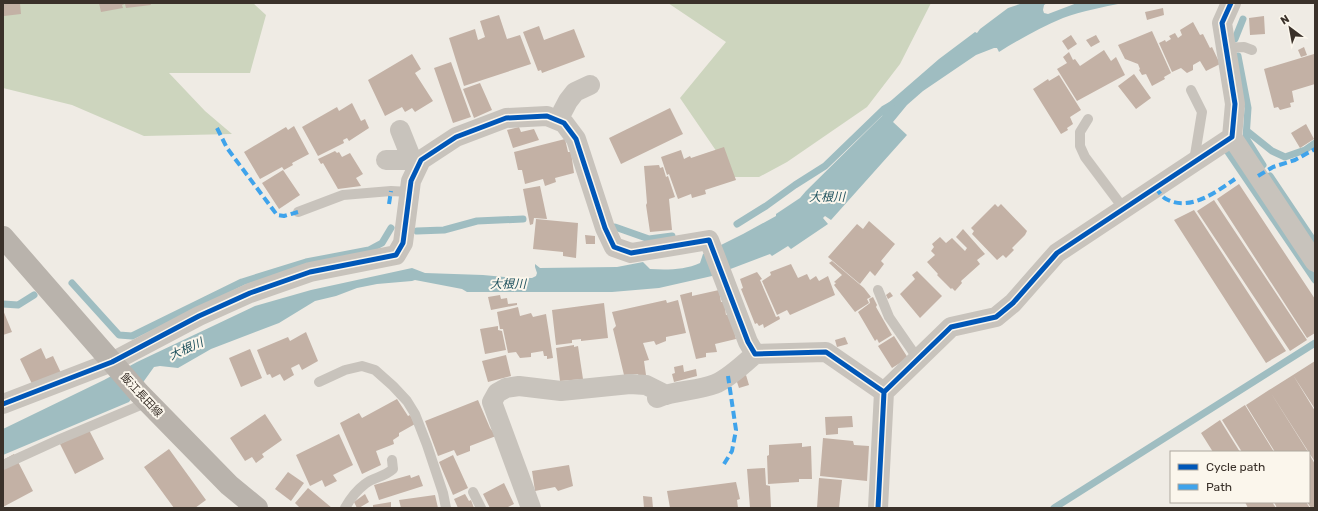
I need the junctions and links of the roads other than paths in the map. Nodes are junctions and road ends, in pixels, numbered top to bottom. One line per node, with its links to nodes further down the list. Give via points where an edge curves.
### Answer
1 (1231, 3): 2 (street, via 1222,23)
2 (1226, 48): 3 (lane, via 1244,47); 9 (street, via 1235,104)
3 (1252, 50)
4 (590, 85): 7 (street, via 575,92)
5 (1191, 90): 12 (lane, via 1202,112)
6 (1088, 119): 14 (lane, via 1080,132 1080,146 1085,157)
7 (558, 120): 11 (street, via 547,116 506,118 456,137); 19 (street, via 564,123 576,139 605,228 614,247 631,253 708,240)
8 (400, 130): 11 (street)
9 (1232, 137): 12 (street); 17 (street)
10 (386, 160): 11 (street)
11 (416, 160): 13 (street)
12 (1194, 162): 14 (street)
13 (410, 192): 15 (lane, via 343,195); 21 (street, via 403,243 396,255 310,272 250,293 199,316)
14 (1124, 209): 20 (street, via 1057,252 1013,304 996,317 951,327)
15 (298, 212)
16 (3, 237): 21 (main road, 飯江長田線)
17 (1315, 262)
18 (878, 290): 20 (lane, via 890,317)
19 (755, 354): 23 (street, via 826,352); 33 (street, via 716,384 662,397 646,385 630,384 561,391 519,386 506,388 497,393 492,402)
20 (918, 359): 23 (street)
21 (115, 366): 24 (main road, 飯江長田線); 25 (street)
22 (319, 382): 31 (lane, via 345,370 362,366 374,370 393,386 415,414)
23 (884, 392): 34 (street)
24 (143, 398): 27 (lane); 29 (main road, 飯江長田線, via 228,485)
25 (3, 404)
26 (392, 460): 30 (lane, via 393,469 386,475 366,483)
27 (3, 466)
28 (473, 492): 32 (lane)
29 (257, 508)
30 (345, 508)
31 (446, 508)
32 (481, 508)
33 (531, 508)
34 (878, 508)

